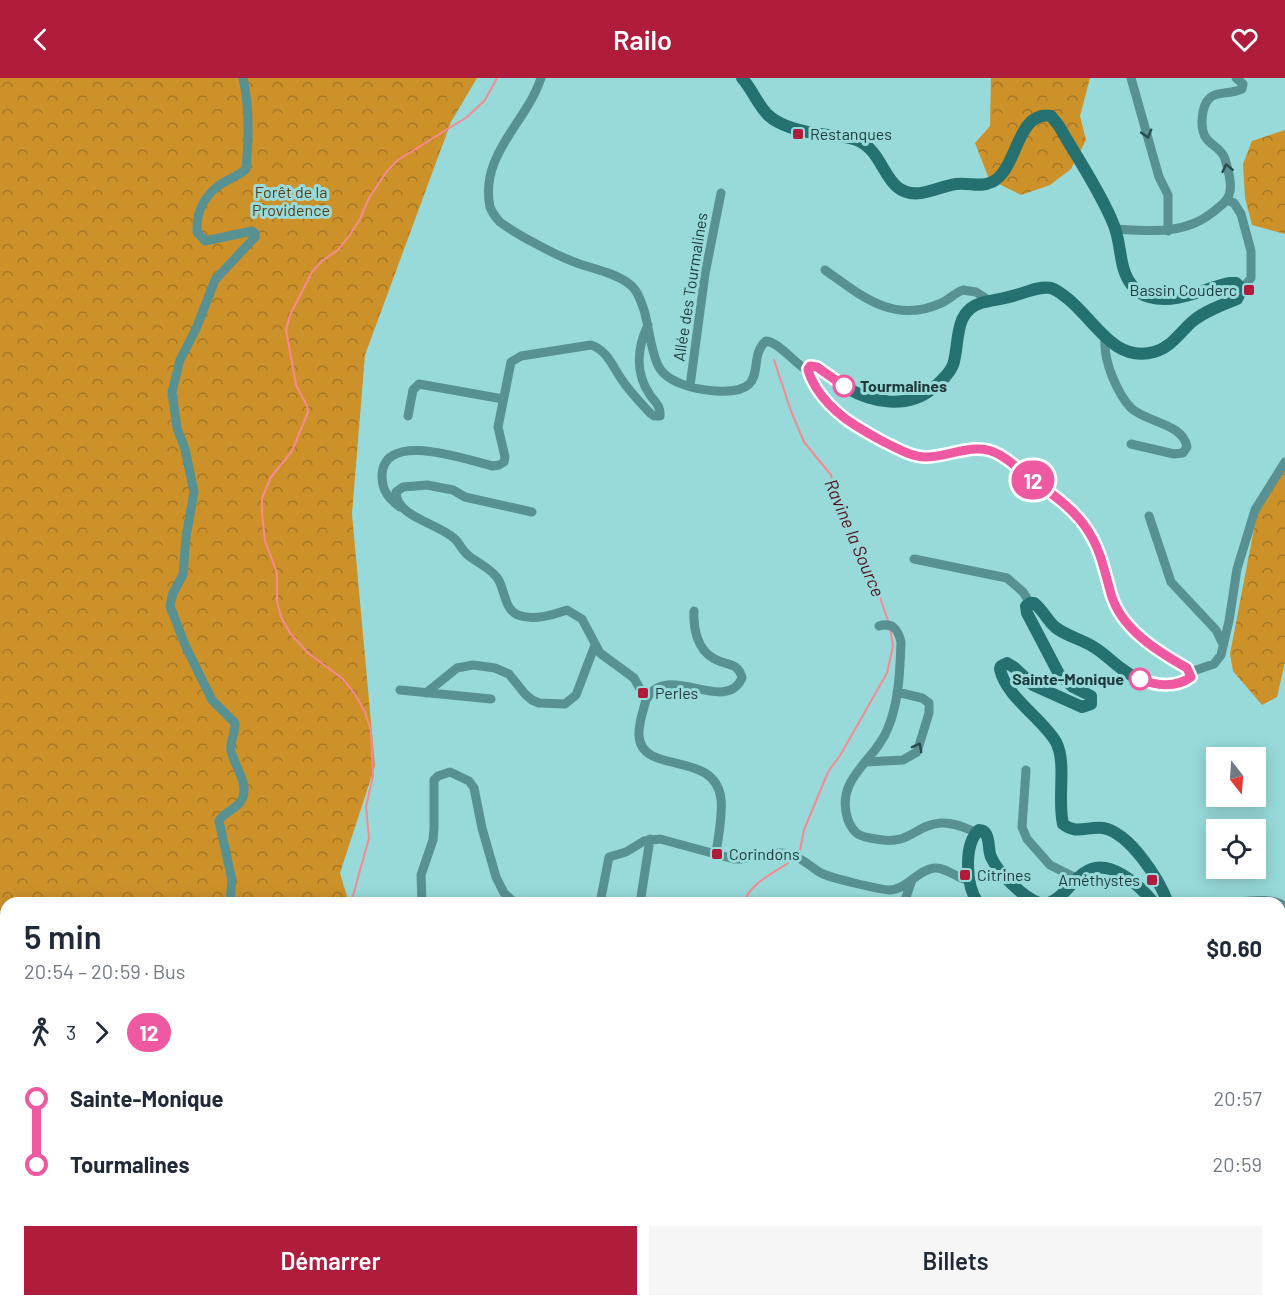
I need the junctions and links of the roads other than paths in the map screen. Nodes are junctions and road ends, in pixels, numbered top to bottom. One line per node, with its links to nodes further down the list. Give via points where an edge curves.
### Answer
1 (243, 78): 44 (street, via 249,132 246,169 205,199 196,219 197,232 206,241 252,231 255,237 215,280 180,360 172,392 194,492 183,574 170,606 213,700 235,723 231,750 244,793 241,802 219,820 232,880)
2 (541, 78): 13 (street, Allée des Tourmalines, via 494,162 489,186 493,212 505,225 561,256 627,282 638,294)
3 (742, 78): 8 (main road, via 774,119 808,131 858,140 869,148 897,189 920,193 955,184 978,186 993,182 1004,173 1030,123 1039,116 1051,116)
4 (1131, 78): 9 (street, one-way to 9, via 1158,177 1168,195)
5 (1236, 78): 7 (street, one-way to 5, via 1231,188 1225,159 1202,129 1209,98 1242,89 1243,84)
6 (721, 193): 16 (street, Allée des Tourmalines)
7 (1227, 200): 9 (street, via 1207,217); 11 (street, via 1241,214 1251,251 1251,278)
8 (1116, 229): 9 (street); 11 (main road, via 1125,272 1139,293 1165,298 1230,284)
9 (1168, 231)
10 (825, 270): 12 (street, via 864,299 893,309 929,308 963,290 976,292)
11 (1242, 289): 14 (main road, via 1238,299 1200,316 1178,338 1155,352 1125,351)
12 (990, 301): 14 (main road, via 1036,289 1056,290); 15 (main road, via 964,314 948,374 918,396 904,401 880,401 847,388 817,367 810,366)
13 (648, 325): 16 (street, Allée des Tourmalines, via 662,372); 17 (street, via 639,360 644,383 660,416 650,413 602,350 591,345 515,358)
14 (1106, 339): 19 (street, via 1108,365 1124,399 1145,418 1180,433 1187,447 1183,453 1174,454)
15 (808, 371): 16 (street, Allée des Tourmalines, via 778,345 766,341 758,351 755,374 745,386 715,391); 30 (main road, via 825,400 848,423 901,450 926,457 973,449 996,453 1053,496 1090,533 1123,619)
16 (690, 386)
17 (503, 399): 18 (street, via 419,384 413,390); 21 (street, via 498,427 504,462 493,466 421,449 395,454 387,461 382,482 385,492)
18 (408, 416)
19 (1131, 444)
20 (1285, 462): 28 (street, via 1255,510 1237,569)
21 (400, 507): 22 (street, via 396,500 399,489 427,485); 29 (street, via 455,539 468,556 491,571 516,614 538,617 574,612)
22 (532, 512)
23 (1149, 516): 28 (street, via 1171,582 1216,630)
24 (914, 559): 25 (street, via 1007,578)
25 (1030, 603): 30 (main road, via 1038,606 1060,631 1093,646 1140,679 1172,685 1191,677); 54 (main road, via 1027,613 1059,674 1092,700 1082,707 1033,685 1011,665 1001,666 1001,673 1014,693 1056,742 1062,767 1063,824 1074,830 1101,828 1115,833 1148,866)
26 (694, 611): 35 (street, via 695,631 702,646 712,658 738,669 740,683 719,693 660,686)
27 (879, 626): 32 (street, via 886,624 898,633 901,651)
28 (1223, 644): 30 (street, via 1214,664)
29 (595, 645): 33 (street, via 576,695 565,704 539,703 525,694 509,674 473,665 457,668); 35 (street, via 612,664 634,678)
30 (1190, 672)
31 (400, 690): 33 (street)
32 (897, 692): 36 (street, via 888,728); 36 (street, one-way to 32, via 908,759 920,747 930,713 928,703)
33 (426, 693): 34 (street)
34 (491, 699)
35 (646, 700): 40 (street, via 639,737 646,751 659,759 702,770 717,787 722,799)
36 (866, 762): 38 (street, via 848,785 844,802 851,827 858,835 896,841 940,823)
37 (1026, 770): 42 (street, via 1022,827 1027,839 1050,865)
38 (976, 832): 43 (main road); 51 (main road, via 981,830 988,836 990,855)
39 (650, 839): 40 (street); 47 (street, via 609,857); 48 (street)
40 (717, 854): 41 (street, via 745,860 789,854 824,874 888,890)
41 (912, 879): 43 (street, via 935,868); 49 (street)
42 (1078, 879): 52 (main road); 53 (main road, via 1084,872 1107,868 1140,885)
43 (968, 880): 50 (main road)
44 (231, 897)
45 (422, 897): 46 (street, via 421,875 433,840 434,780 450,772 469,781 474,788 496,877)
46 (508, 897)
47 (601, 897)
48 (641, 897)
49 (906, 897)
50 (974, 897)
51 (1027, 897)
52 (1059, 897)
53 (1149, 897)
54 (1166, 897)

